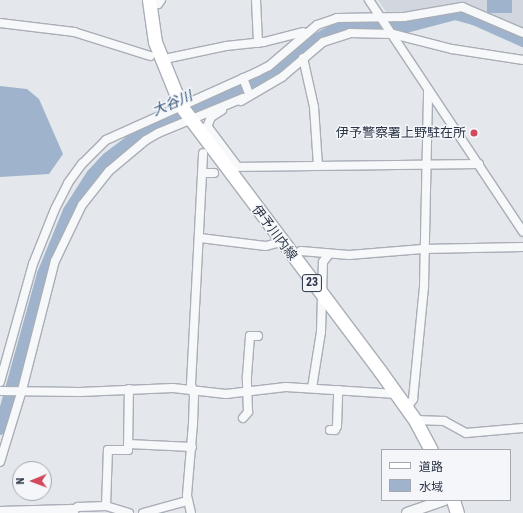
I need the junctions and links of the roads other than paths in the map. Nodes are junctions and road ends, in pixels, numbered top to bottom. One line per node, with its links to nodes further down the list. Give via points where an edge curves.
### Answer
1 (256, 0): 9 (street)
2 (369, 0): 4 (street)
3 (153, 2): 17 (main road, 伊予川内線 / 23, via 161,63)
4 (382, 19): 6 (street, via 337,18); 7 (street); 8 (street, via 462,7)
5 (0, 24): 10 (street, via 74,32)
6 (312, 29): 9 (street); 14 (street, via 269,66)
7 (392, 32): 12 (street, via 358,32 342,35 324,42); 13 (street, via 452,49); 15 (street)
8 (523, 33)
9 (258, 43): 11 (street, via 226,46)
10 (150, 56)
11 (169, 58)
12 (303, 58): 16 (street, via 282,77); 20 (street, via 314,107)
13 (523, 60)
14 (243, 80): 16 (street); 17 (street)
15 (428, 90): 19 (street); 21 (street)
16 (247, 94): 17 (street, via 211,110); 20 (street, via 238,104 215,113 207,128 235,166)
17 (186, 114): 26 (main road, 伊予川内線 / 23); 33 (street, via 106,140 82,164 68,183 33,264); 36 (street, via 146,140 109,171 82,205 55,261)
18 (203, 153): 22 (street)
19 (479, 164): 21 (street); 24 (street)
20 (318, 165): 21 (street)
21 (425, 165): 28 (street)
22 (202, 173): 23 (street); 25 (street)
23 (214, 173)
24 (523, 232)
25 (200, 238): 26 (street, via 266,246); 40 (street, via 191,384)
26 (281, 242): 30 (main road, 伊予川内線 / 23)
27 (523, 248): 28 (street)
28 (423, 249): 29 (street, via 349,255); 43 (street, via 424,286 413,399)
29 (329, 254): 30 (street, via 302,251); 31 (street, via 323,262)
30 (292, 256): 31 (main road, 伊予川内線 / 23)
31 (320, 293): 35 (street, via 321,332); 42 (main road, 伊予川内線 / 23)
32 (258, 336): 41 (street, via 250,336)
33 (2, 370): 34 (street)
34 (0, 382)
35 (312, 388): 38 (street); 41 (street, via 286,387)
36 (21, 390): 37 (street); 39 (street); 51 (street)
37 (129, 390): 40 (street, via 173,388); 48 (street)
38 (338, 390): 42 (street); 47 (street, via 337,426 335,430)
39 (0, 391)
40 (193, 391): 41 (street); 49 (street)
41 (247, 393): 44 (street, via 248,412)
42 (396, 394): 43 (main road, 伊予川内線 / 23)
43 (406, 408): 45 (main road, 伊予川内線 / 23)
44 (243, 418)
45 (415, 420): 46 (street, via 444,421 466,433); 50 (main road, 伊予川内線 / 23)
46 (523, 428)
47 (330, 430)
48 (128, 444): 49 (street); 55 (street, via 128,450 108,450)
49 (192, 447): 52 (street)
50 (430, 449)
51 (0, 462)
52 (187, 501): 59 (street); 60 (street)
53 (441, 501): 61 (street)
54 (453, 501): 62 (main road)
55 (106, 506): 57 (street, via 78,507); 58 (street)
56 (0, 511): 57 (street)
57 (74, 512)
58 (129, 513)
59 (143, 513)
60 (191, 513)
61 (407, 513)
62 (457, 513)

